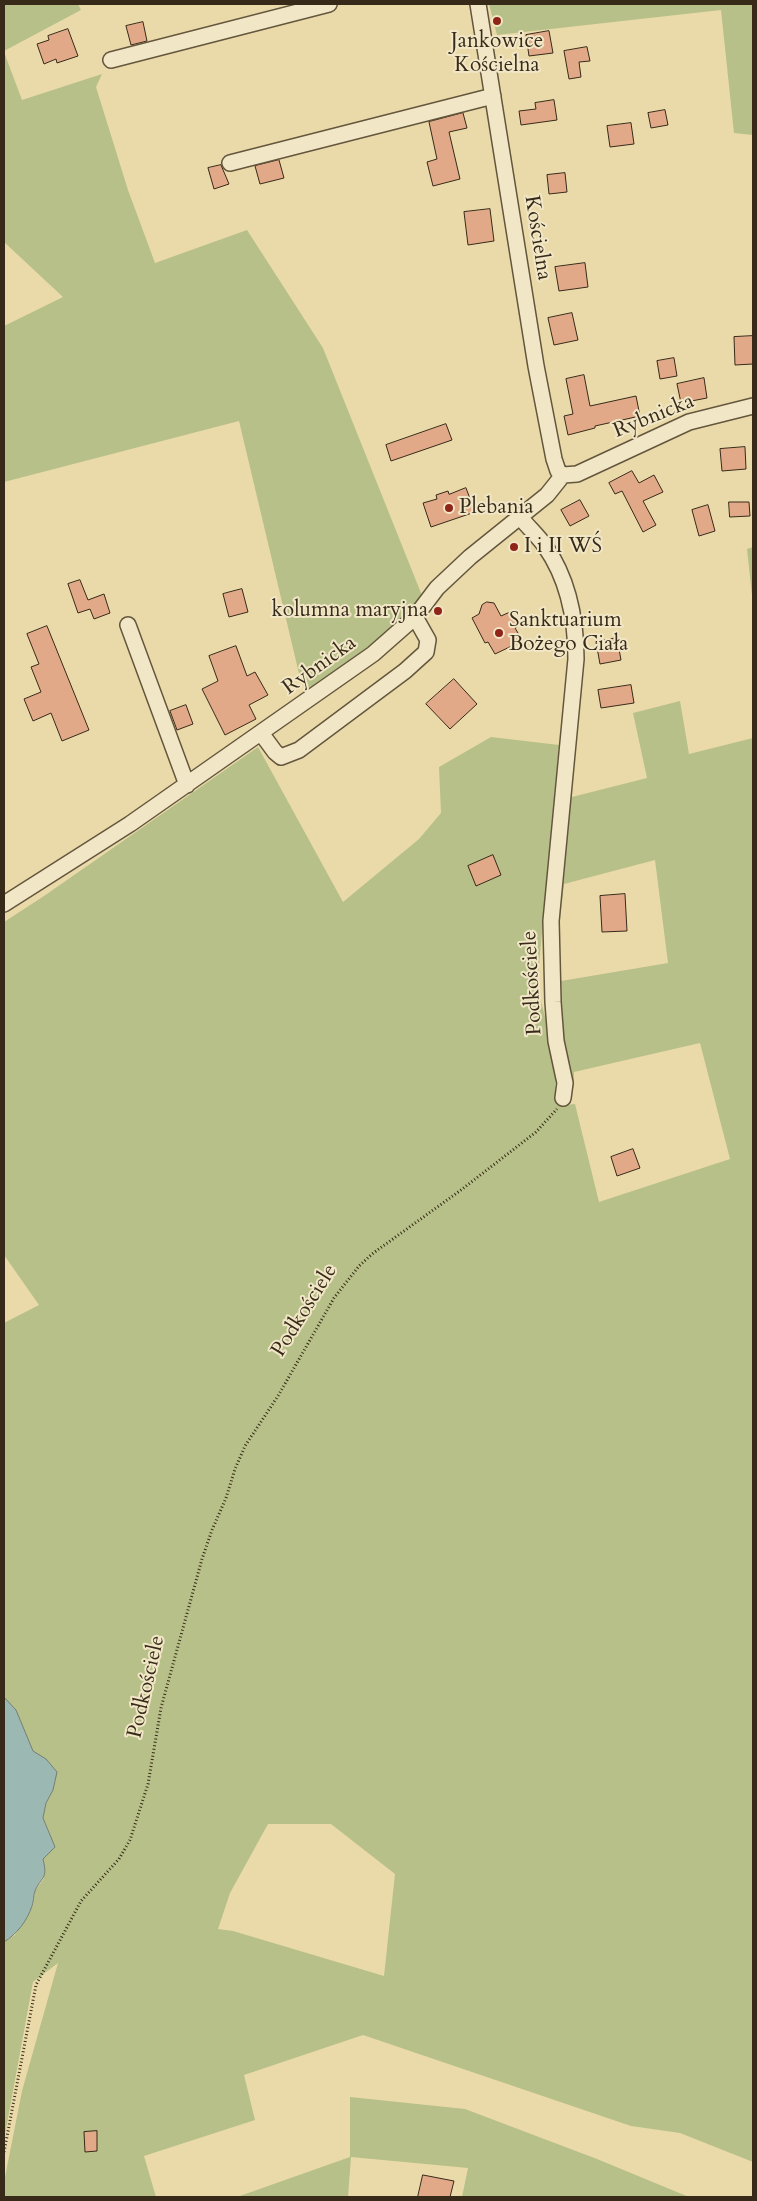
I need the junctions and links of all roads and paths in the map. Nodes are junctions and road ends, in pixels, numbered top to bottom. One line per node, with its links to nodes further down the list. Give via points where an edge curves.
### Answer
1 (329, 4): 3 (street)
2 (478, 4): 4 (street, Kościelna)
3 (111, 60)
4 (493, 96): 5 (street); 7 (street, Kościelna, via 536,366 554,459)
5 (230, 163)
6 (753, 406): 7 (street, Rybnicka, via 689,422 577,474)
7 (563, 475): 8 (street, Rybnicka)
8 (520, 517): 9 (street, Rybnicka, via 437,588); 14 (street, Podkościele, via 545,545 565,584 576,633 551,921 553,1002 556,1041 565,1083)
9 (416, 617): 11 (street, Rybnicka, via 373,654); 11 (street, via 428,640 426,652 405,671 287,756 281,757 275,752)
10 (128, 625): 12 (street)
11 (261, 733): 12 (street, Rybnicka)
12 (187, 785): 13 (street, Rybnicka)
13 (4, 903)
14 (564, 1098): 15 (path, Podkościele, via 536,1132 359,1266 334,1298 278,1396 245,1446 202,1559 161,1708 148,1784 130,1840 119,1859 81,1901 36,1985)
15 (4, 2152)

